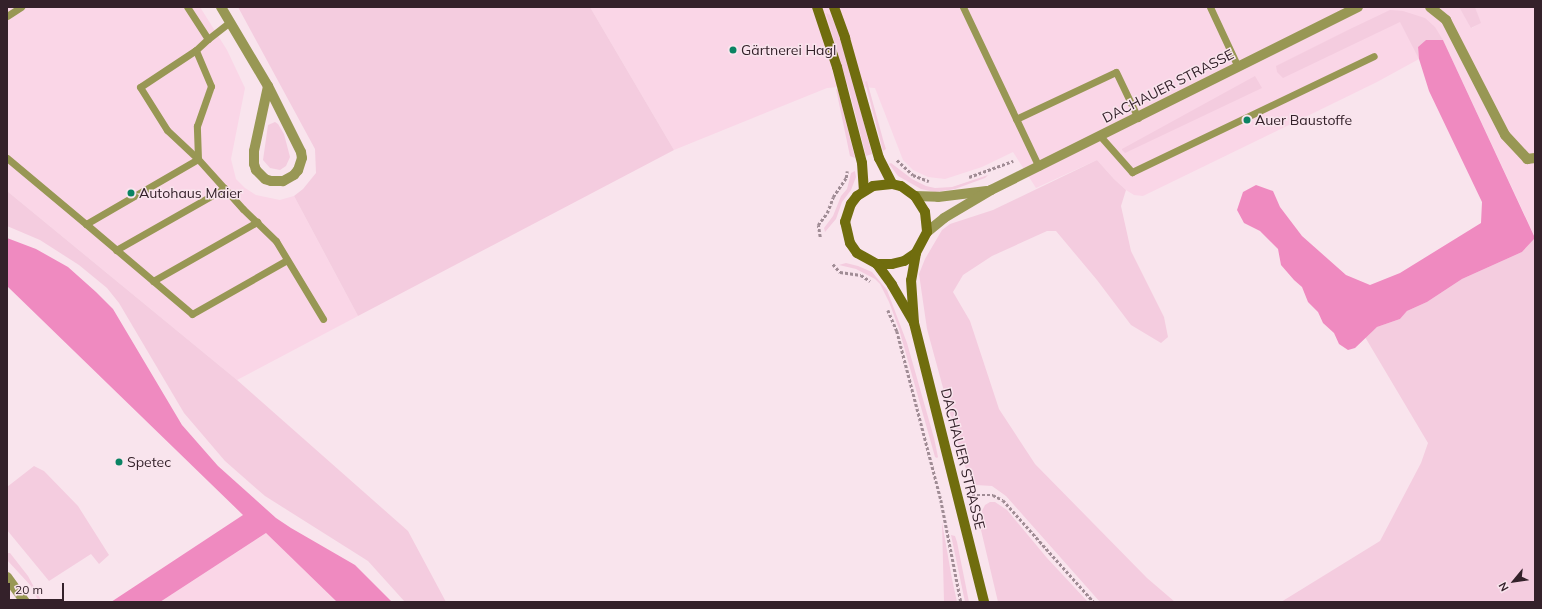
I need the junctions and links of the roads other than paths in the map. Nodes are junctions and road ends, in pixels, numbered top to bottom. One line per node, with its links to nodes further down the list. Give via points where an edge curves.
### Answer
1 (21, 7): 10 (lane)
2 (187, 7): 12 (lane)
3 (221, 7): 11 (street)
4 (817, 7): 26 (street, via 837,67 862,163)
5 (834, 7): 24 (street, via 846,38 879,158)
6 (962, 7): 18 (lane)
7 (1210, 7): 15 (lane)
8 (1358, 7): 15 (street, DACHAUER STRASSE)
9 (1430, 7): 21 (street, via 1446,20 1505,135 1527,159)
10 (7, 16)
11 (230, 22): 12 (lane); 16 (street)
12 (208, 39): 13 (lane)
13 (196, 50): 22 (lane, via 212,86 197,126); 22 (lane, via 140,87 167,130)
14 (1374, 56): 19 (lane, via 1132,172)
15 (1238, 67): 17 (street, DACHAUER STRASSE)
16 (268, 86): 16 (street, via 302,158 294,175 283,181 265,178 256,170 254,164 254,151)
17 (1138, 118): 18 (lane, via 1116,72); 19 (street, DACHAUER STRASSE)
18 (1016, 119): 23 (lane)
19 (1101, 137): 23 (street, DACHAUER STRASSE)
20 (7, 158): 30 (lane)
21 (1535, 158)
22 (198, 159): 25 (lane); 30 (lane)
23 (1039, 167): 27 (street, DACHAUER STRASSE)
24 (892, 184): 26 (street, via 882,184); 28 (street, DACHAUER STRASSE, via 901,186)
25 (225, 188): 29 (lane); 32 (lane)
26 (864, 190): 35 (street, DACHAUER STRASSE, via 847,212 846,233 857,253)
27 (991, 190): 28 (street, DACHAUER STRASSE, via 938,197); 31 (street, DACHAUER STRASSE, via 944,218)
28 (915, 196): 31 (street, DACHAUER STRASSE, via 925,212)
29 (257, 222): 34 (lane, via 276,241); 36 (lane)
30 (86, 224): 32 (lane)
31 (927, 232): 33 (street, DACHAUER STRASSE)
32 (116, 250): 36 (lane)
33 (916, 253): 35 (street, via 904,261); 38 (street, DACHAUER STRASSE, via 911,280)
34 (287, 260): 36 (lane, via 192,314); 37 (lane)
35 (877, 264): 38 (street, DACHAUER STRASSE)
36 (153, 281)
37 (323, 319)
38 (914, 323): 41 (street, DACHAUER STRASSE)
39 (7, 577): 40 (street)
40 (26, 602)
41 (984, 602)

